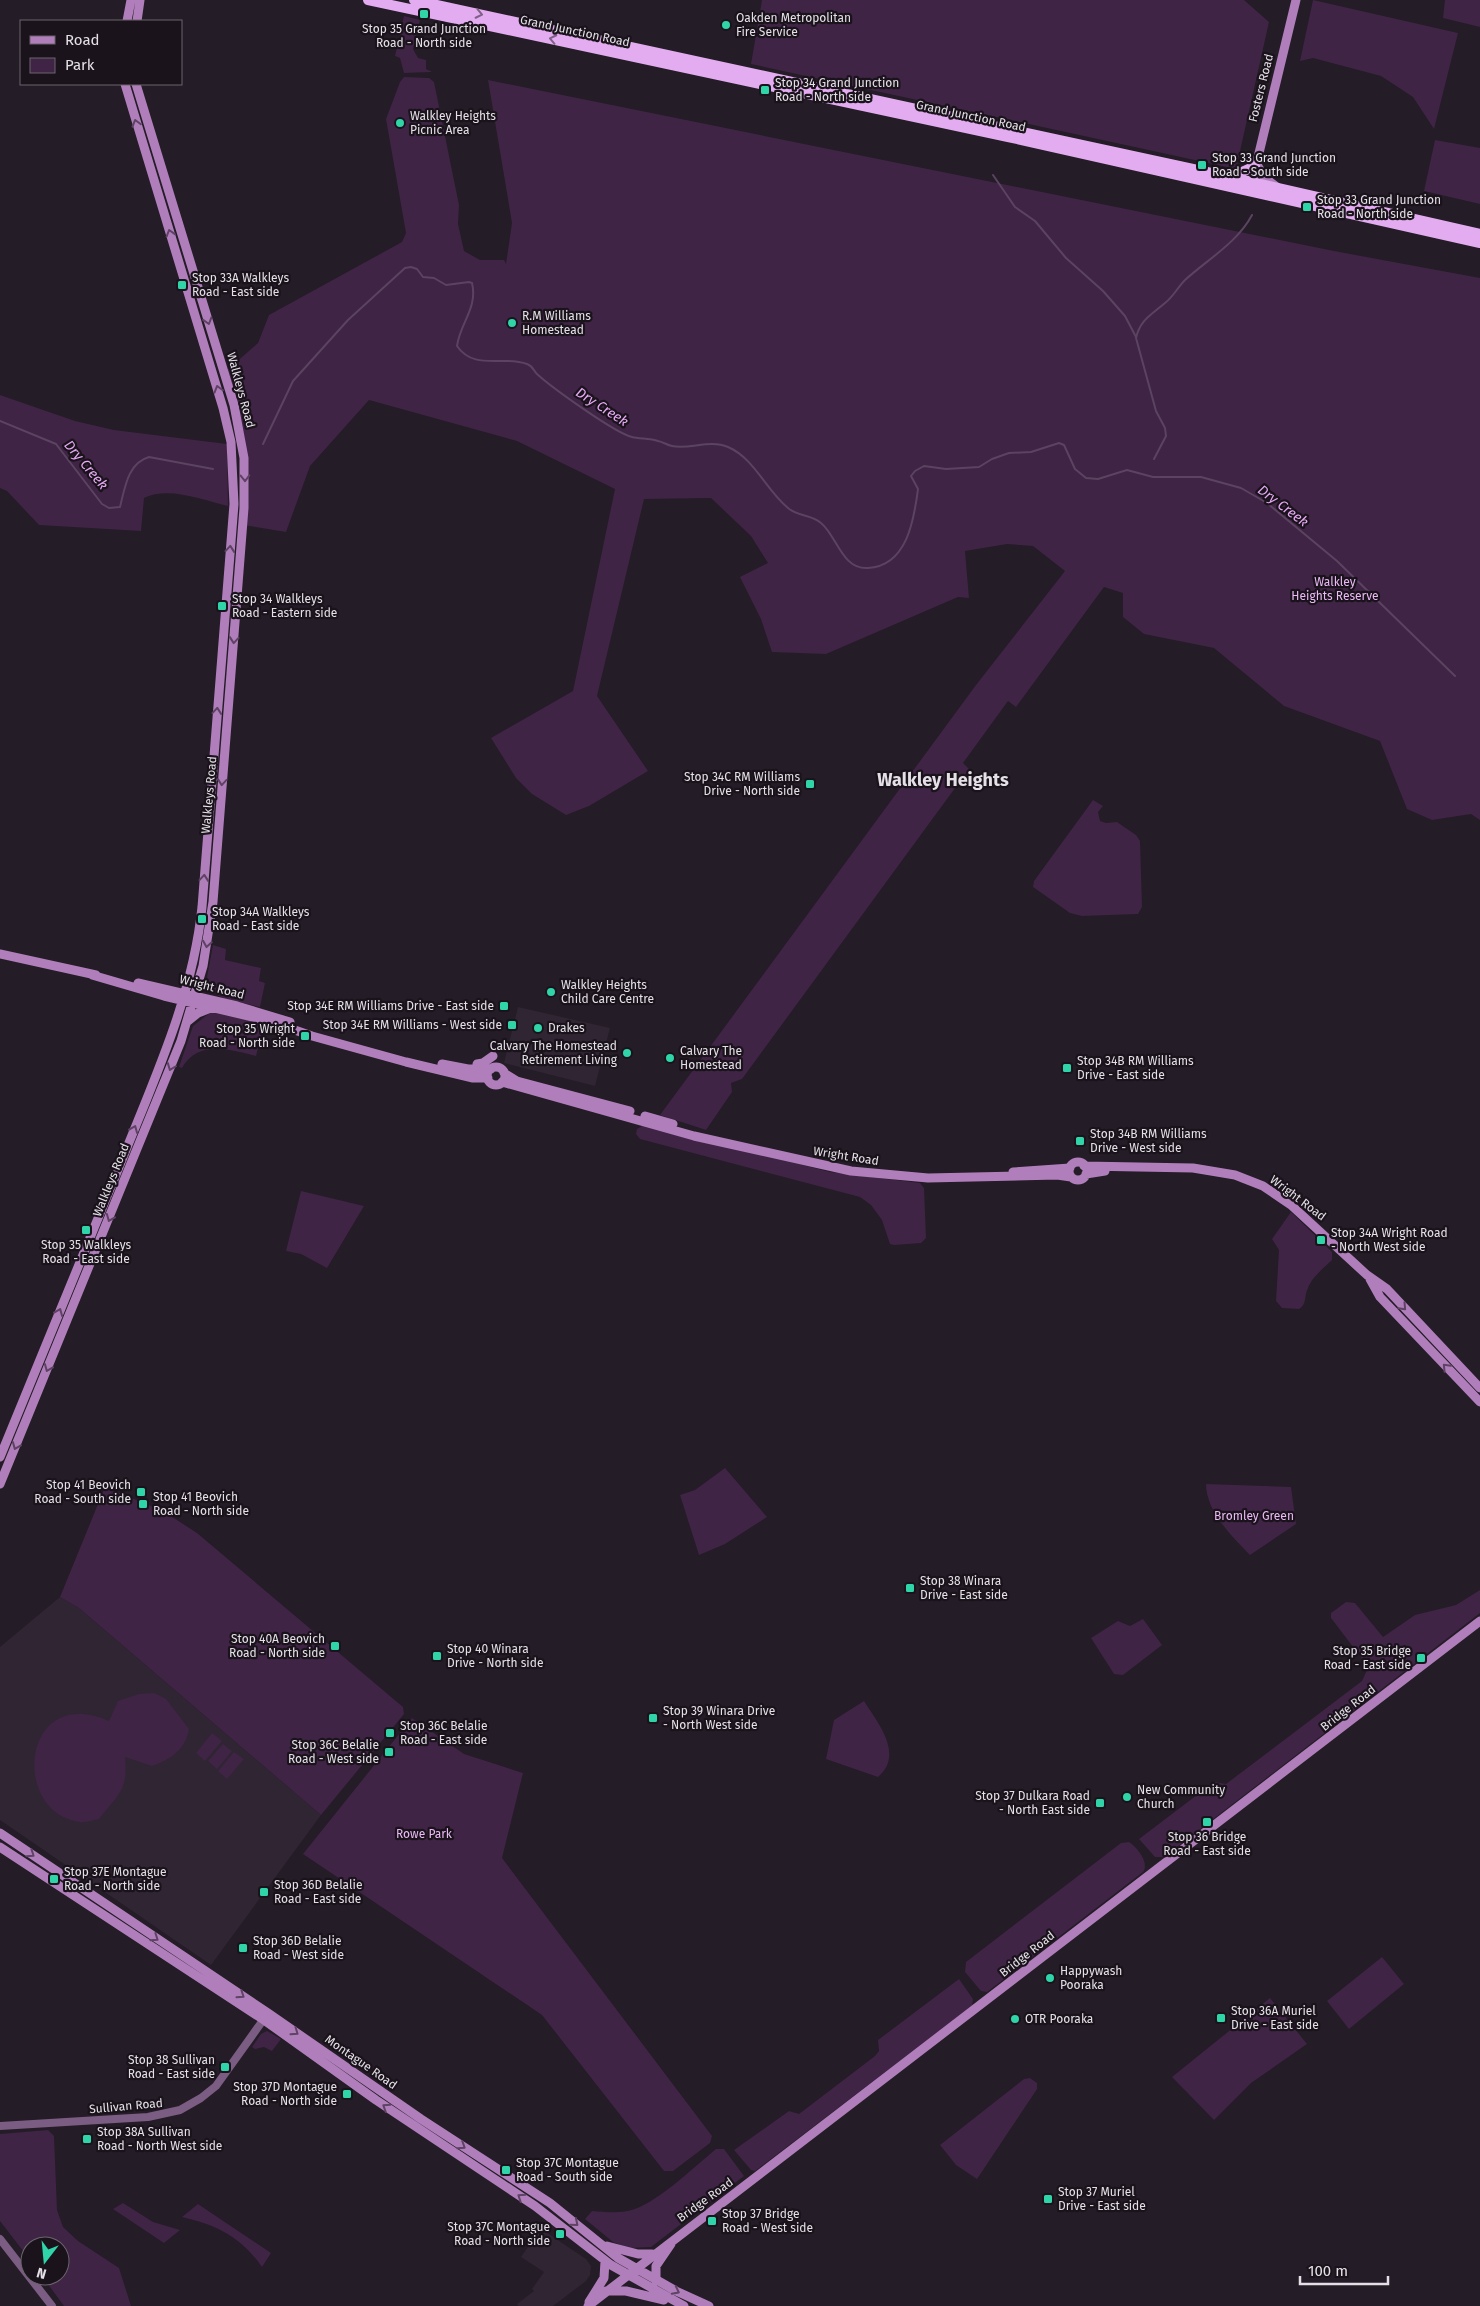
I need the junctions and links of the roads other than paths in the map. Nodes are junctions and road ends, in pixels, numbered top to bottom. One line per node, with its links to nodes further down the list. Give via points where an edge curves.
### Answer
1 (131, 0): 6 (main road)
2 (140, 0): 7 (main road)
3 (368, 0): 8 (highway, Grand Junction Road, one-way to 3)
4 (414, 0): 8 (highway, Grand Junction Road, one-way to 8)
5 (1296, 0): 11 (main road, Fosters Road)
6 (126, 20)
7 (137, 20)
8 (750, 78): 12 (highway, Grand Junction Road); 13 (highway, Grand Junction Road)
9 (126, 85): 19 (main road, Walkleys Road, one-way to 9, via 202,907 233,513 233,461 223,408)
10 (136, 85): 18 (main road, Walkleys Road, one-way to 18, via 234,405 244,458 244,508 213,902)
11 (1256, 164): 12 (highway); 13 (main road, Fosters Road); 14 (main road, via 1265,178)
12 (1230, 177): 13 (highway, Grand Junction Road)
13 (1251, 186): 14 (highway, Grand Junction Road); 16 (highway, Grand Junction Road)
14 (1279, 188): 15 (highway, Grand Junction Road)
15 (1480, 234)
16 (1480, 243)
17 (0, 954): 20 (main road, Wright Road)
18 (201, 975): 22 (main road, Walkleys Road); 23 (main road, via 206,993)
19 (189, 978): 20 (main road); 21 (main road, Walkleys Road)
20 (166, 993): 21 (main road, Wright Road); 25 (main road, via 174,1008)
21 (183, 997): 22 (main road, Wright Road); 25 (main road, Walkleys Road)
22 (194, 999): 23 (main road, Wright Road); 24 (main road, Walkleys Road)
23 (215, 1004): 24 (main road); 27 (main road, Wright Road)
24 (188, 1021): 38 (main road, Walkleys Road, one-way to 38)
25 (175, 1026): 37 (main road, Walkleys Road, one-way to 25)
26 (493, 1056): 28 (main road, via 478,1064)
27 (402, 1060): 28 (main road, Wright Road); 31 (main road, Wright Road, via 473,1078)
28 (437, 1063): 29 (main road, Wright Road, via 468,1069)
29 (491, 1068): 30 (main road, via 500,1068); 31 (main road)
30 (503, 1077): 31 (main road, Wright Road, via 495,1084); 33 (main road, Wright Road, via 608,1104 706,1137 805,1162 868,1173 928,1178 986,1177 1030,1170)
31 (488, 1078)
32 (1085, 1170): 33 (main road, via 1079,1180); 33 (main road, via 1076,1163); 34 (main road, Wright Road, via 1137,1173 1200,1170 1243,1178 1275,1194 1315,1225)
33 (1071, 1173)
34 (1367, 1274): 35 (main road, Wright Road, one-way to 35, via 1387,1290); 36 (main road, Wright Road, one-way to 34, via 1380,1297)
35 (1480, 1388)
36 (1480, 1402)
37 (0, 1457)
38 (0, 1484)
39 (1480, 1621): 44 (main road, Bridge Road)
40 (0, 1833): 42 (main road, Montague Road, one-way to 42)
41 (0, 1847): 42 (main road, Montague Road)
42 (266, 2017): 43 (street, Sullivan Road, via 216,2086 180,2110 148,2117); 46 (main road, Montague Road, one-way to 46, via 550,2203); 48 (main road, Montague Road, one-way to 42, via 535,2206 376,2100)
43 (0, 2126)
44 (675, 2238): 47 (main road, Bridge Road); 51 (main road, via 656,2266)
45 (0, 2239): 54 (street)
46 (599, 2244): 47 (main road, via 632,2254); 49 (main road, Montague Road)
47 (654, 2254): 49 (main road, Bridge Road)
48 (605, 2261): 50 (main road, Montague Road); 55 (main road, via 604,2278)
49 (635, 2269): 50 (main road, Bridge Road); 51 (main road, Montague Road)
50 (627, 2275): 52 (main road, Bridge Road); 53 (main road, Montague Road)
51 (656, 2281): 56 (main road, Montague Road, one-way to 56)
52 (606, 2291): 53 (main road, via 626,2291); 55 (main road, Bridge Road)
53 (682, 2305)
54 (52, 2306)
55 (587, 2306)
56 (709, 2306)

